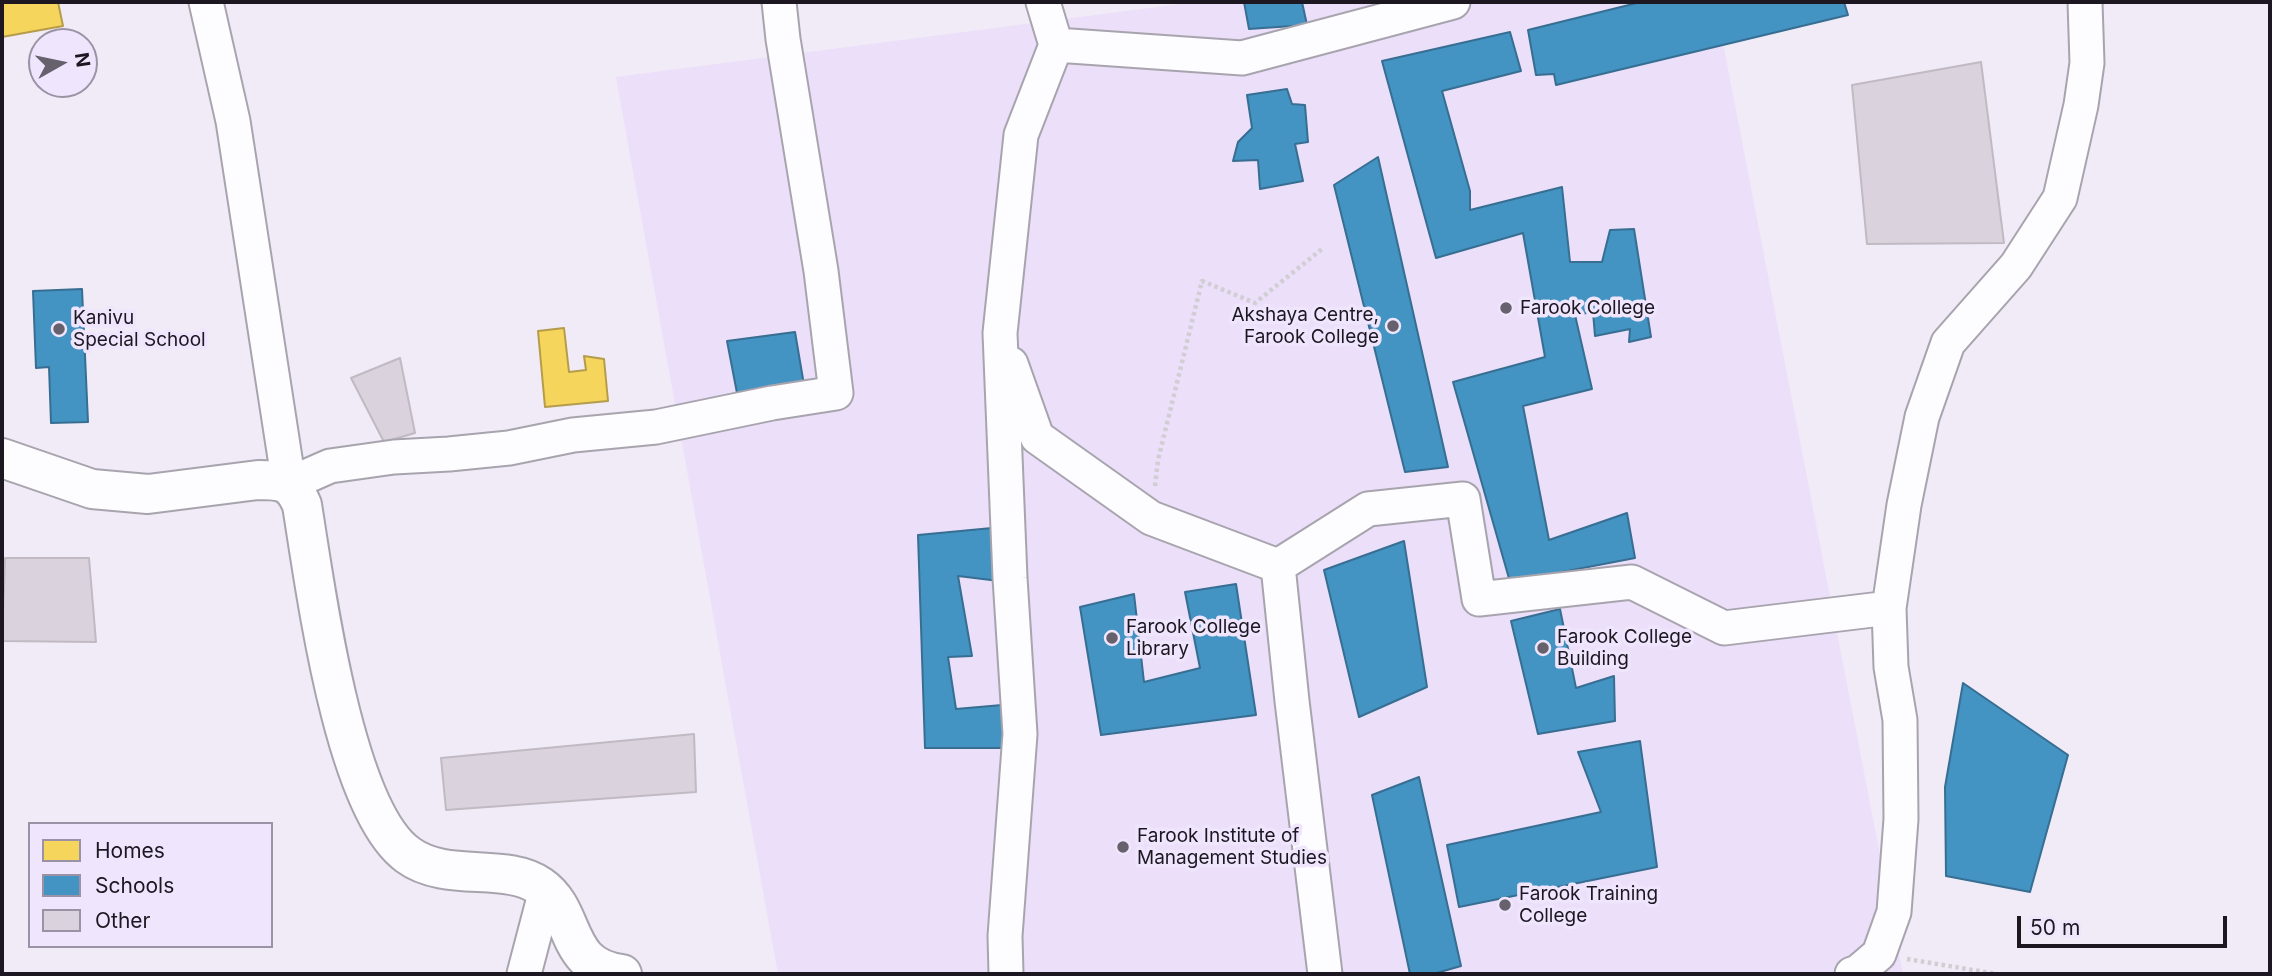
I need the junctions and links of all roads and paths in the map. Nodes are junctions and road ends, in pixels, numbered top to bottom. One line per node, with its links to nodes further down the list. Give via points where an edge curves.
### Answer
1 (206, 2): 10 (street, via 233,121)
2 (779, 2): 10 (street, via 836,393 509,448 331,466)
3 (1043, 2): 6 (street)
4 (1453, 2): 6 (street, via 1242,58)
5 (2085, 2): 13 (street, via 2087,63 2060,198 2015,266 1948,343 1922,417)
6 (1056, 45): 8 (street, via 1021,135)
7 (1322, 249): 11 (path, via 1255,303 1202,281 1158,460)
8 (1000, 333): 11 (street, via 1037,437); 18 (street, via 1020,734 1004,936)
9 (2, 458): 10 (main road, via 92,489 148,494 258,480)
10 (289, 484): 14 (main road, via 302,505 330,670 357,765 387,834 426,866 517,876)
11 (1151, 518): 12 (street)
12 (1278, 566): 13 (street, via 1368,509 1463,499 1479,599 1632,582 1724,628); 19 (street)
13 (1889, 608): 15 (street, via 1891,667 1900,720 1901,819 1894,912)
14 (546, 890): 16 (street); 17 (main road, via 589,963)
15 (1879, 954): 20 (street); 21 (path)
16 (524, 974)
17 (622, 974)
18 (1006, 974)
19 (1325, 974)
20 (1852, 974)
21 (1997, 974)

